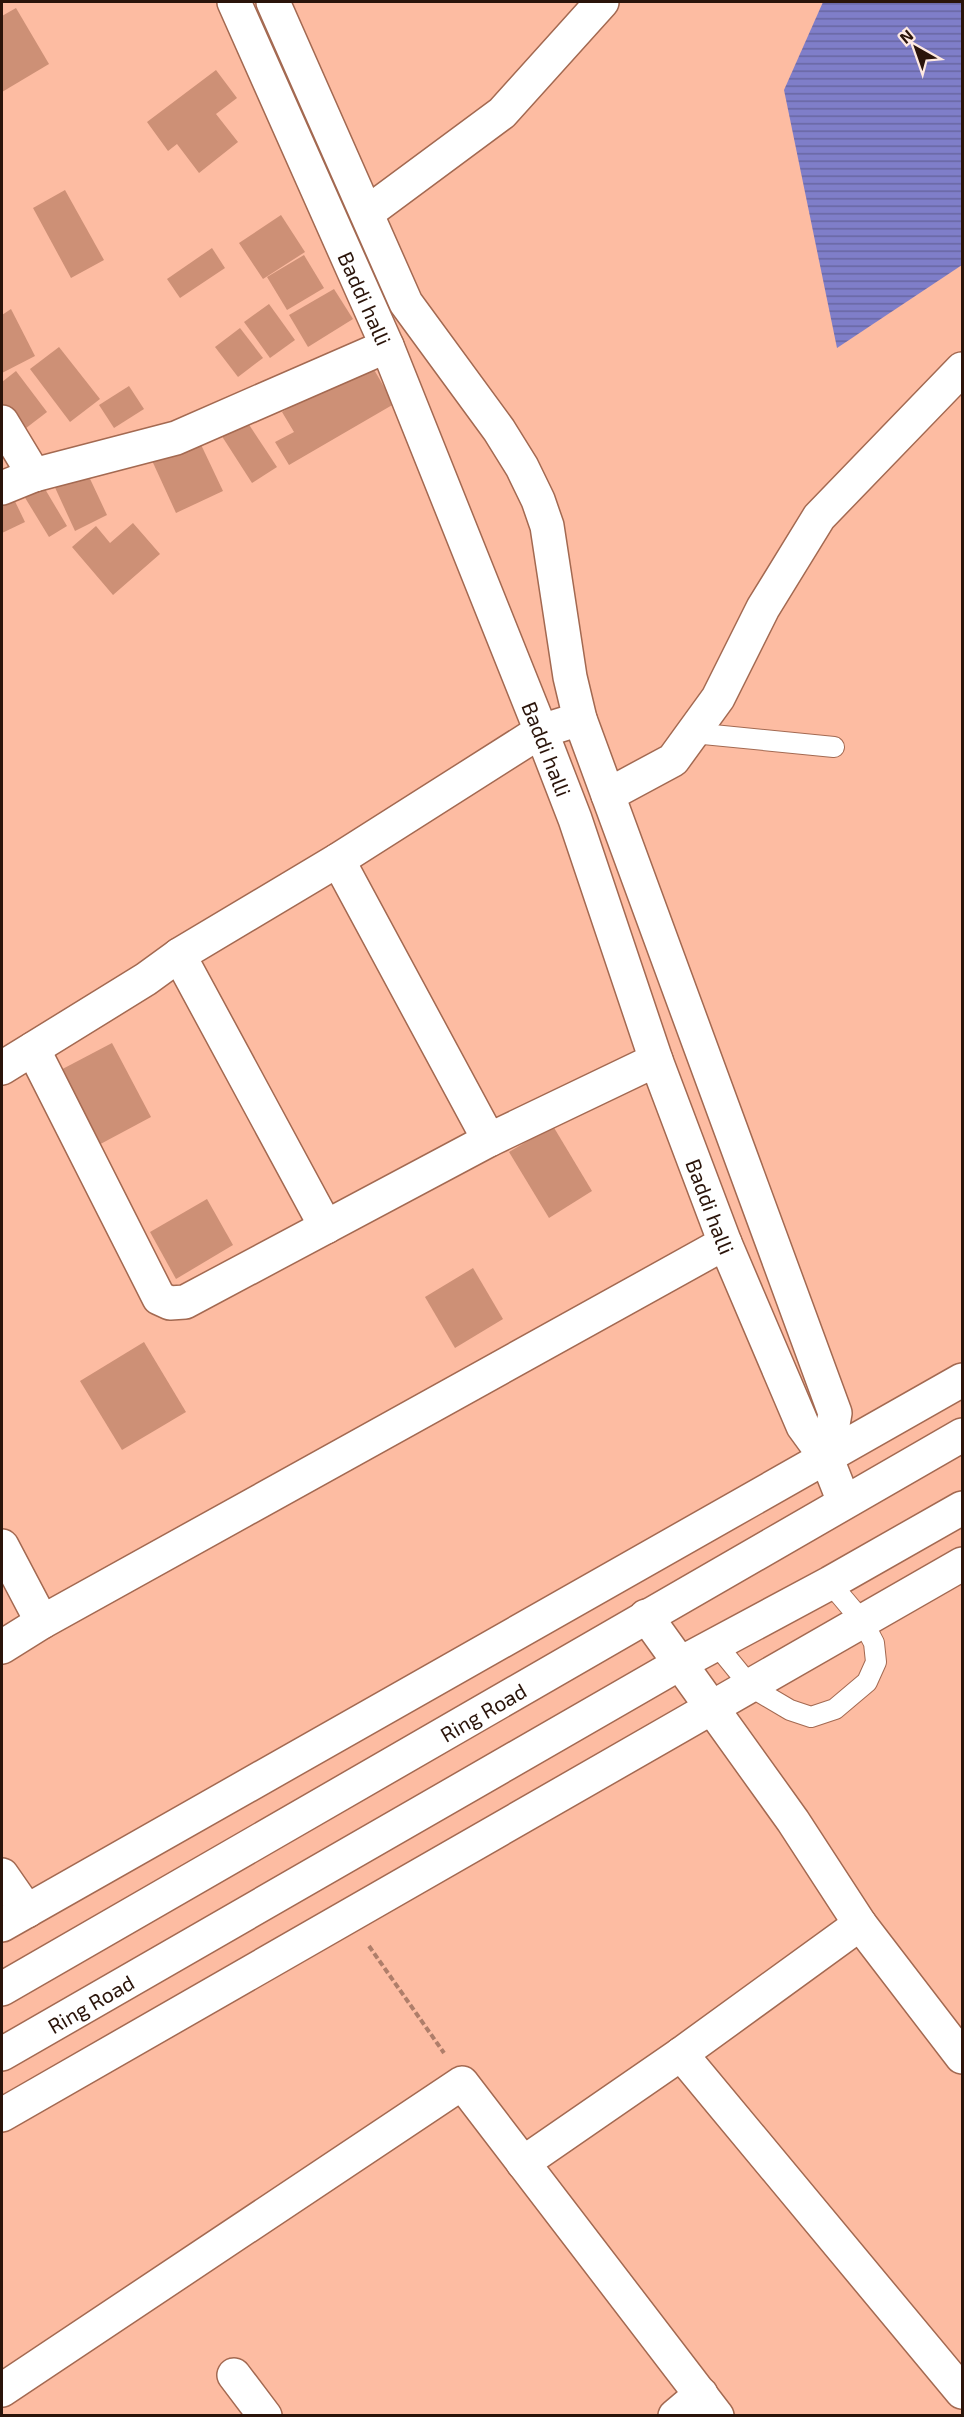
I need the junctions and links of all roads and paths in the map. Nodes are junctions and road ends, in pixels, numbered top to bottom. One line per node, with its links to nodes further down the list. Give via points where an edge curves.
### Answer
1 (234, 2): 5 (main road, Baddi halli)
2 (273, 2): 4 (main road)
3 (602, 2): 4 (main road, via 502,113)
4 (367, 213): 10 (main road, via 406,303 499,430 538,500 548,526)
5 (387, 346): 8 (main road, via 176,438); 11 (main road, Baddi halli)
6 (963, 369): 12 (main road, via 819,517 763,608 718,698)
7 (2, 422): 8 (main road)
8 (34, 475): 9 (main road)
9 (2, 488)
10 (580, 719): 11 (main road); 14 (main road)
11 (541, 731): 15 (main road); 18 (main road, Baddi halli, via 575,819)
12 (693, 733): 13 (lane); 14 (main road, via 673,760)
13 (834, 747)
14 (608, 795): 25 (main road, via 836,1413)
15 (339, 860): 16 (main road); 20 (main road)
16 (179, 955): 17 (main road); 21 (main road)
17 (33, 1049): 19 (main road); 21 (main road, via 159,1298 170,1303 185,1302)
18 (656, 1060): 20 (main road); 22 (main road, Baddi halli)
19 (2, 1068)
20 (489, 1140): 21 (main road)
21 (326, 1227)
22 (725, 1243): 25 (main road, Baddi halli, via 803,1426); 32 (main road)
23 (963, 1380): 25 (main road)
24 (963, 1435): 26 (main road, Ring Road)
25 (827, 1459): 26 (main road, Baddi halli); 40 (main road)
26 (844, 1502): 31 (main road, Ring Road)
27 (963, 1508): 30 (main road, Ring Road)
28 (2, 1546): 32 (main road)
29 (963, 1564): 33 (main road)
30 (830, 1583): 33 (lane); 34 (main road, Ring Road)
31 (646, 1616): 36 (main road); 43 (main road, Ring Road)
32 (42, 1622): 35 (main road)
33 (863, 1622): 37 (main road); 37 (lane, via 874,1643 876,1662 867,1682 835,1709 811,1717 790,1710)
34 (716, 1644): 36 (main road, Ring Road); 37 (lane)
35 (2, 1647)
36 (679, 1664): 38 (main road); 44 (main road, Ring Road)
37 (751, 1687): 38 (main road)
38 (711, 1709): 41 (main road, via 793,1821); 48 (main road)
39 (2, 1875): 40 (main road)
40 (14, 1918)
41 (860, 1923): 45 (main road); 46 (main road)
42 (369, 1946): 47 (path)
43 (2, 1989)
44 (2, 2054)
45 (681, 2054): 49 (main road); 52 (main road)
46 (963, 2057)
47 (462, 2083): 49 (main road); 51 (main road)
48 (2, 2115)
49 (523, 2163): 53 (main road)
50 (234, 2375): 54 (main road)
51 (2, 2390)
52 (963, 2392)
53 (709, 2405): 55 (main road)
54 (265, 2415)
55 (675, 2415)

